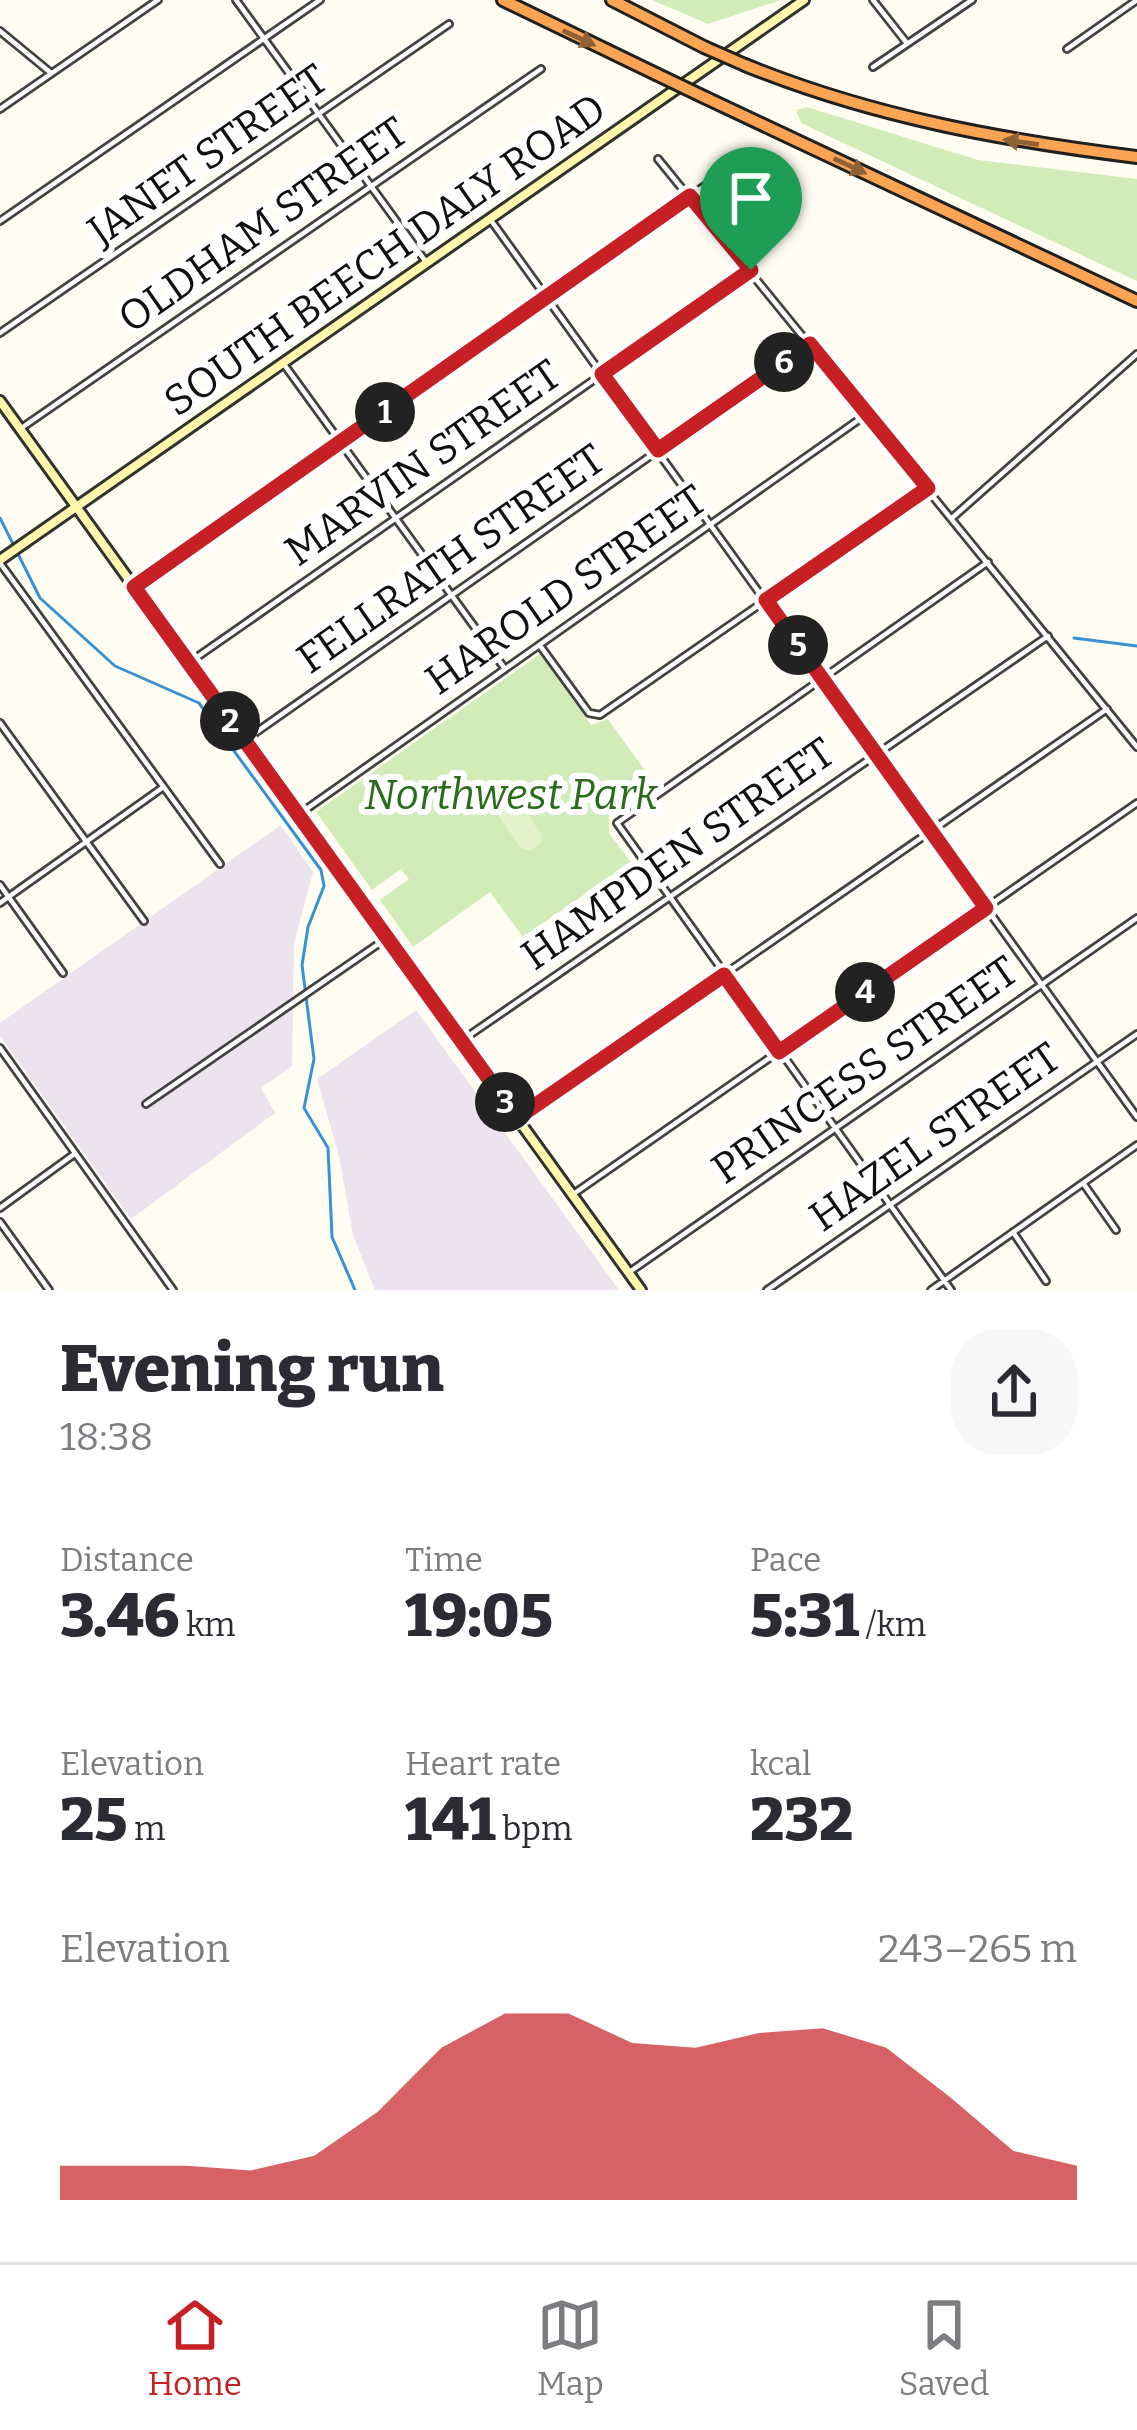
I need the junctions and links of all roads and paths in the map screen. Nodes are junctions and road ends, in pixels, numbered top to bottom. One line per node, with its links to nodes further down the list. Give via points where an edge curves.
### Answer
1 (158, 0): 17 (street)
2 (236, 0): 12 (street)
3 (320, 0): 12 (street)
4 (503, 0): 30 (highway, one-way to 30, bridge)
5 (612, 0): 20 (highway, one-way to 5, bridge, via 921,123 745,65)
6 (804, 0): 25 (main road, SOUTH BEECH DALY ROAD)
7 (873, 0): 13 (street)
8 (972, 0): 13 (street)
9 (1137, 0): 14 (street)
10 (449, 24): 19 (street, JANET STREET)
11 (0, 31): 17 (street)
12 (264, 39): 19 (street); 26 (street)
13 (908, 43): 15 (street)
14 (1067, 49)
15 (873, 67)
16 (541, 69): 23 (street, OLDHAM STREET)
17 (52, 73): 18 (street)
18 (0, 109)
19 (319, 115): 23 (street); 31 (street, JANET STREET)
20 (1137, 157)
21 (658, 158): 24 (street)
22 (723, 173): 24 (street)
23 (371, 187): 27 (street); 38 (street, OLDHAM STREET)
24 (690, 196): 28 (street); 29 (street)
25 (490, 219): 27 (main road, SOUTH BEECH DALY ROAD); 29 (street)
26 (0, 221)
27 (427, 263): 34 (main road, SOUTH BEECH DALY ROAD)
28 (751, 270): 32 (street); 35 (street, MARVIN STREET)
29 (547, 298): 35 (street); 39 (street)
30 (1137, 301)
31 (0, 334)
32 (810, 344): 37 (street); 40 (street, FELLRATH STREET)
33 (1137, 354): 43 (street)
34 (283, 363): 39 (street); 42 (main road, SOUTH BEECH DALY ROAD)
35 (602, 374): 40 (street); 44 (street, MARVIN STREET)
36 (0, 401): 38 (main road)
37 (867, 414): 41 (street); 45 (street, HAROLD STREET)
38 (20, 430): 42 (main road)
39 (341, 443): 44 (street); 48 (street)
40 (658, 450): 45 (street); 49 (street, FELLRATH STREET)
41 (928, 488): 43 (street); 50 (street)
42 (76, 506): 46 (main road, SOUTH BEECH DALY ROAD); 48 (main road)
43 (952, 518): 47 (street)
44 (396, 519): 49 (street); 53 (street, MARVIN STREET)
45 (712, 524): 50 (street); 52 (street, HAROLD STREET)
46 (3, 559): 61 (street)
47 (988, 562): 51 (street); 55 (street)
48 (134, 587): 53 (main road)
49 (452, 596): 54 (street); 58 (street, FELLRATH STREET)
50 (766, 600): 52 (street, via 600,715 589,713); 55 (street)
51 (1048, 636): 56 (street); 60 (street, HAMPDEN STREET)
52 (540, 645): 54 (street, HAROLD STREET)
53 (189, 663): 58 (main road)
54 (506, 669): 63 (street, HAROLD STREET)
55 (821, 677): 60 (street); 69 (street, via 617,821)
56 (1107, 710): 59 (street); 64 (street)
57 (0, 723): 65 (street)
58 (244, 740): 63 (main road)
59 (1137, 747)
60 (876, 754): 64 (street); 69 (street, HAMPDEN STREET)
61 (163, 787): 65 (street); 66 (street)
62 (1137, 803): 71 (street)
63 (298, 815): 74 (main road)
64 (931, 831): 71 (street); 76 (street)
65 (86, 842): 68 (street); 73 (street)
66 (220, 865)
67 (0, 885): 68 (street)
68 (8, 897): 70 (street); 75 (street)
69 (668, 898): 76 (street); 79 (street, HAMPDEN STREET)
70 (0, 903)
71 (986, 908): 77 (street); 81 (street)
72 (1137, 918): 77 (street, PRINCESS STREET)
73 (144, 921)
74 (387, 938): 79 (main road); 83 (street)
75 (63, 973)
76 (724, 975): 81 (street); 85 (street)
77 (1042, 985): 82 (street); 86 (street, PRINCESS STREET)
78 (1137, 1034): 82 (street, HAZEL STREET)
79 (461, 1041): 85 (main road)
80 (0, 1048): 88 (street)
81 (779, 1052): 86 (street); 90 (street)
82 (1097, 1061): 84 (street); 91 (street, HAZEL STREET)
83 (146, 1104)
84 (1137, 1117)
85 (517, 1118): 90 (main road)
86 (834, 1129): 91 (street); 96 (street, PRINCESS STREET)
87 (1137, 1145): 89 (street)
88 (76, 1153): 92 (street); 100 (street)
89 (1083, 1183): 94 (street); 95 (street)
90 (572, 1195): 96 (main road)
91 (890, 1205): 98 (street); 102 (street, HAZEL STREET)
92 (0, 1208)
93 (0, 1222): 99 (street)
94 (1116, 1230)
95 (1013, 1232): 97 (street); 98 (street)
96 (628, 1273): 101 (main road)
97 (1046, 1280)
98 (944, 1281): 103 (street); 104 (street)
99 (49, 1290)
100 (173, 1290)
101 (641, 1290)
102 (767, 1290)
103 (931, 1290)
104 (951, 1290)

